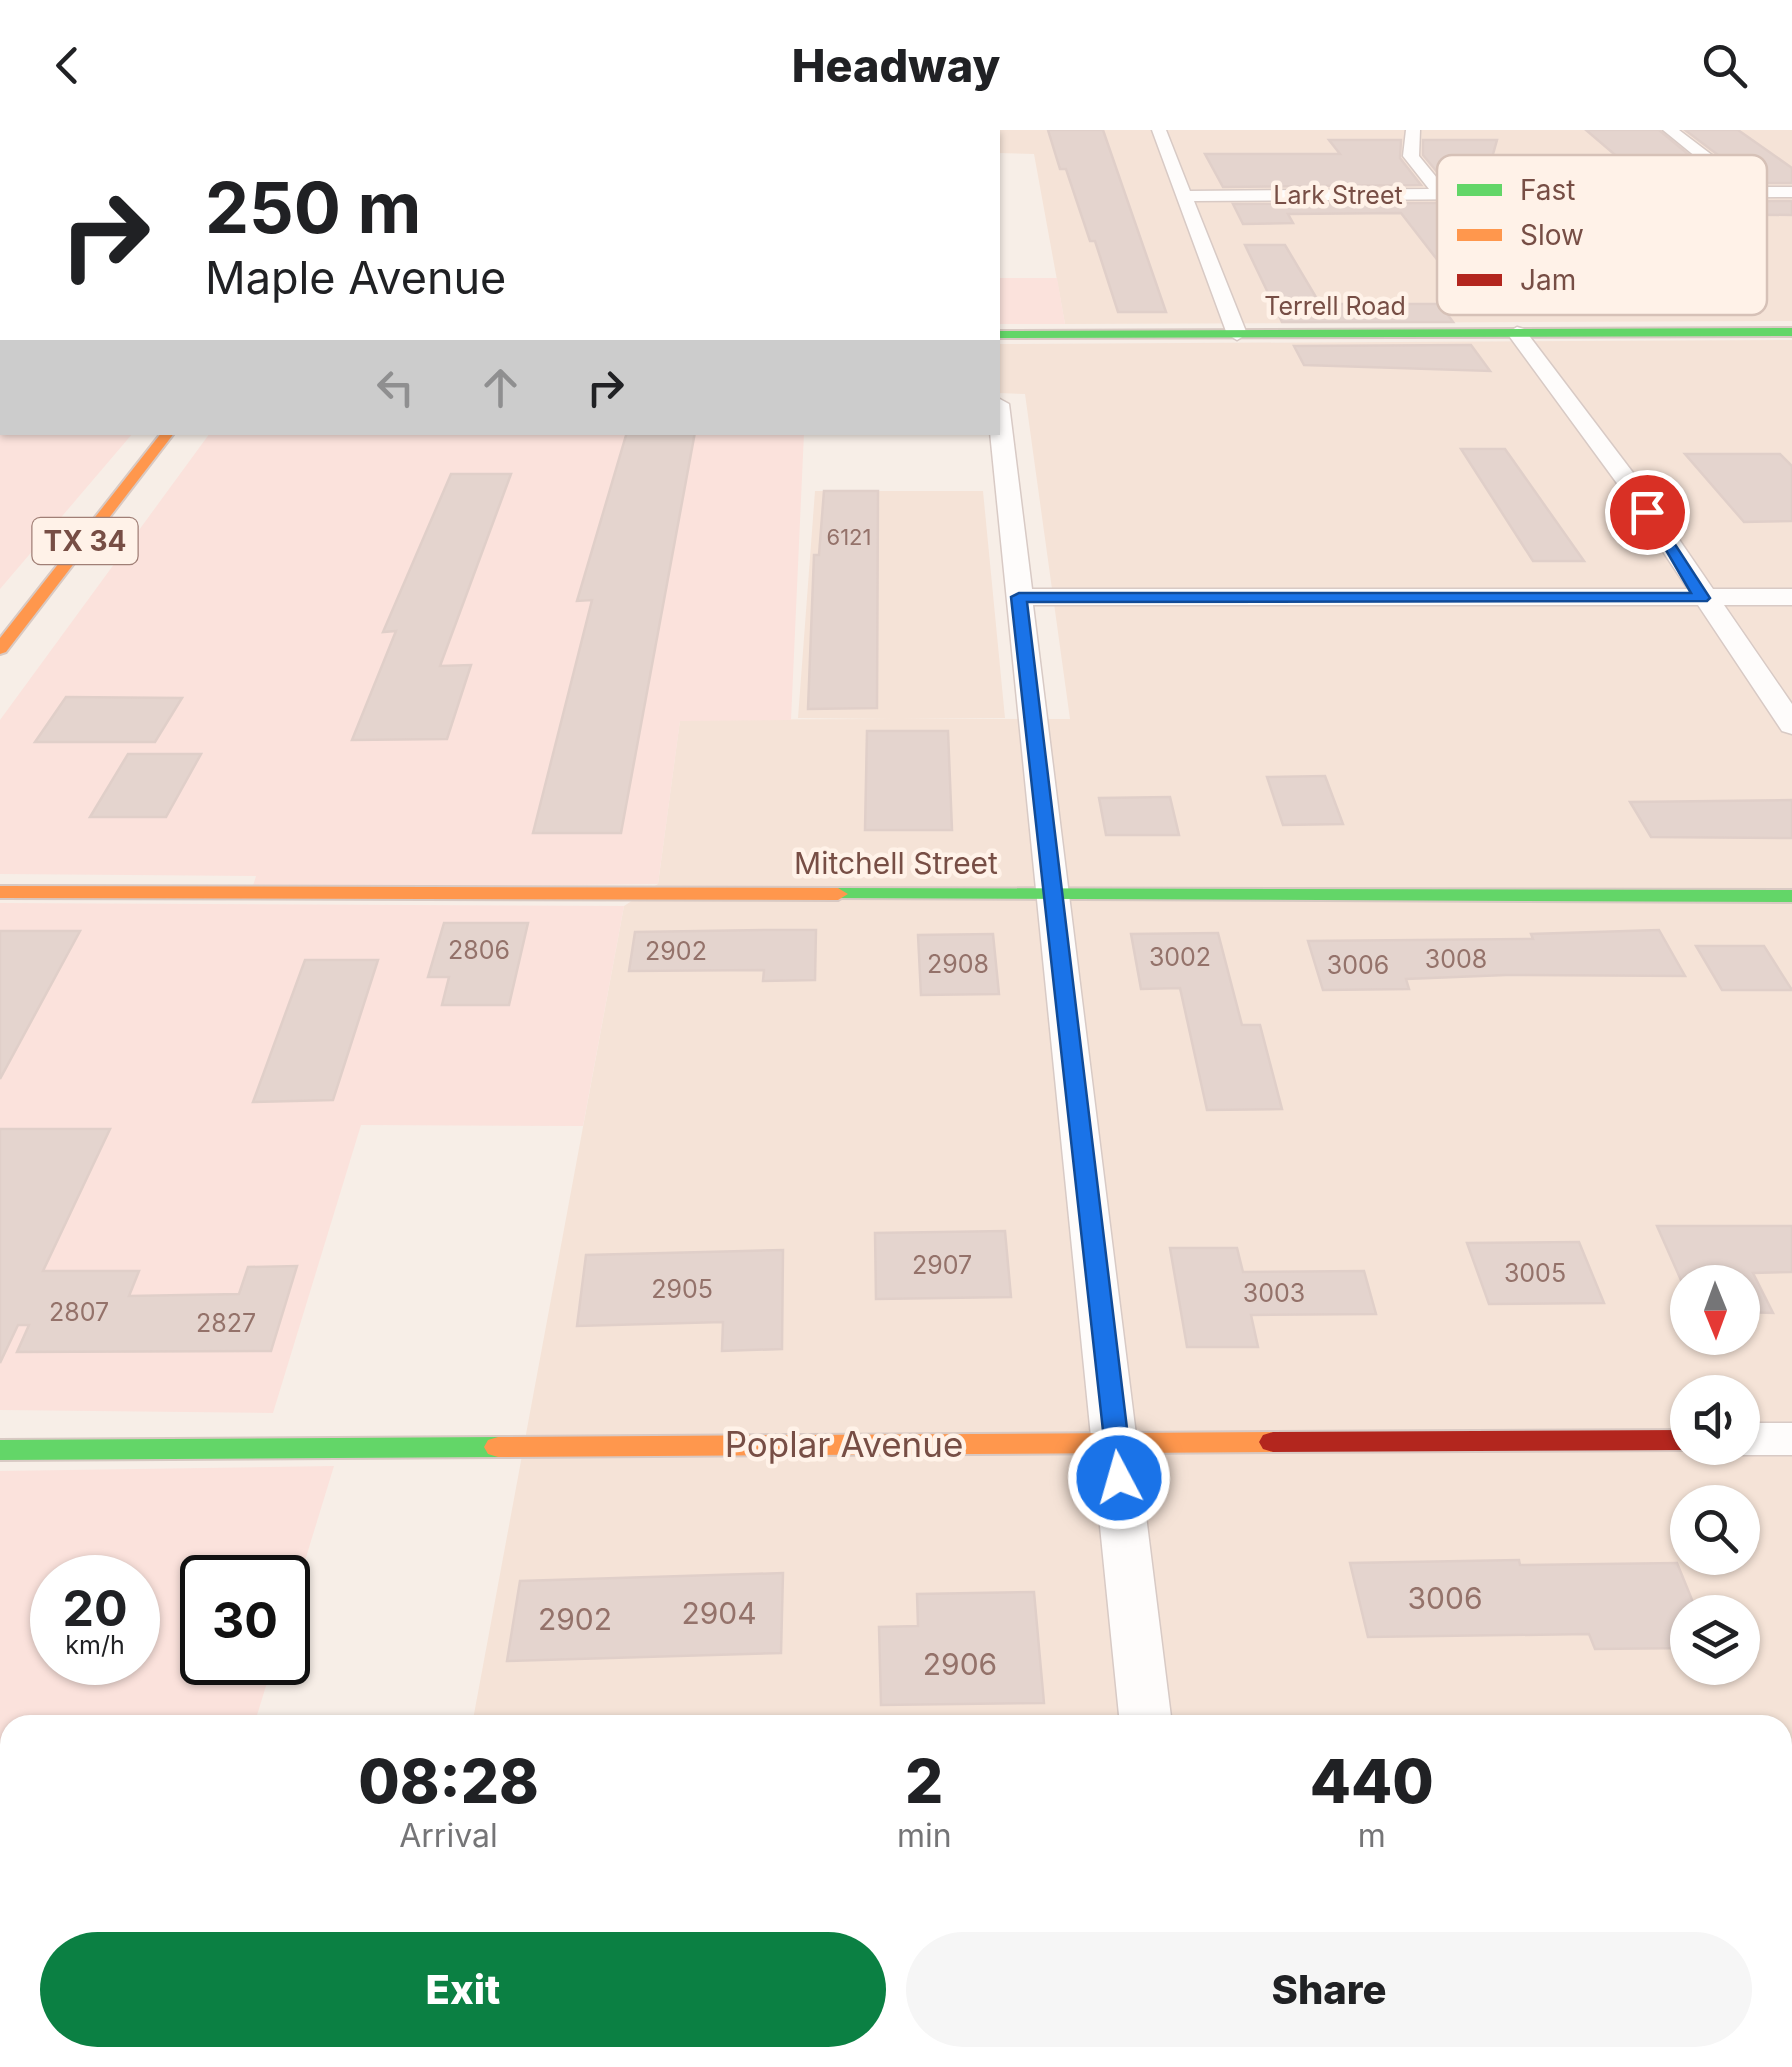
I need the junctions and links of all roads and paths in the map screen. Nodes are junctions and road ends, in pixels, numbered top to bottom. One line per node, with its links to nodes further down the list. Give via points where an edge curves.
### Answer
1 (1158, 130): 7 (street)
2 (1413, 130): 5 (street, via 1411,156)
3 (1670, 130): 4 (street)
4 (1702, 155)
5 (1437, 189)
6 (1437, 194): 7 (street, Lark Street)
7 (1184, 196): 10 (street)
8 (1792, 332): 9 (street, Terrell Road)
9 (1517, 333): 10 (street, Terrell Road); 16 (street, via 1629,483)
10 (1237, 334): 11 (street, Terrell Road)
11 (1000, 335)
12 (1000, 422): 14 (street)
13 (167, 435): 17 (street, TX 34)
14 (1019, 597): 16 (street); 20 (street)
15 (1792, 597): 16 (street)
16 (1702, 598): 18 (street)
17 (0, 649)
18 (1792, 725)
19 (0, 892): 20 (street, Mitchell Street)
20 (1055, 895): 21 (street, Mitchell Street); 25 (street)
21 (1792, 896)
22 (1792, 1439): 24 (street)
23 (1670, 1440): 25 (street, Poplar Avenue)
24 (1760, 1440)
25 (1116, 1443): 26 (street, Poplar Avenue); 27 (street)
26 (0, 1450)
27 (1145, 1715)

